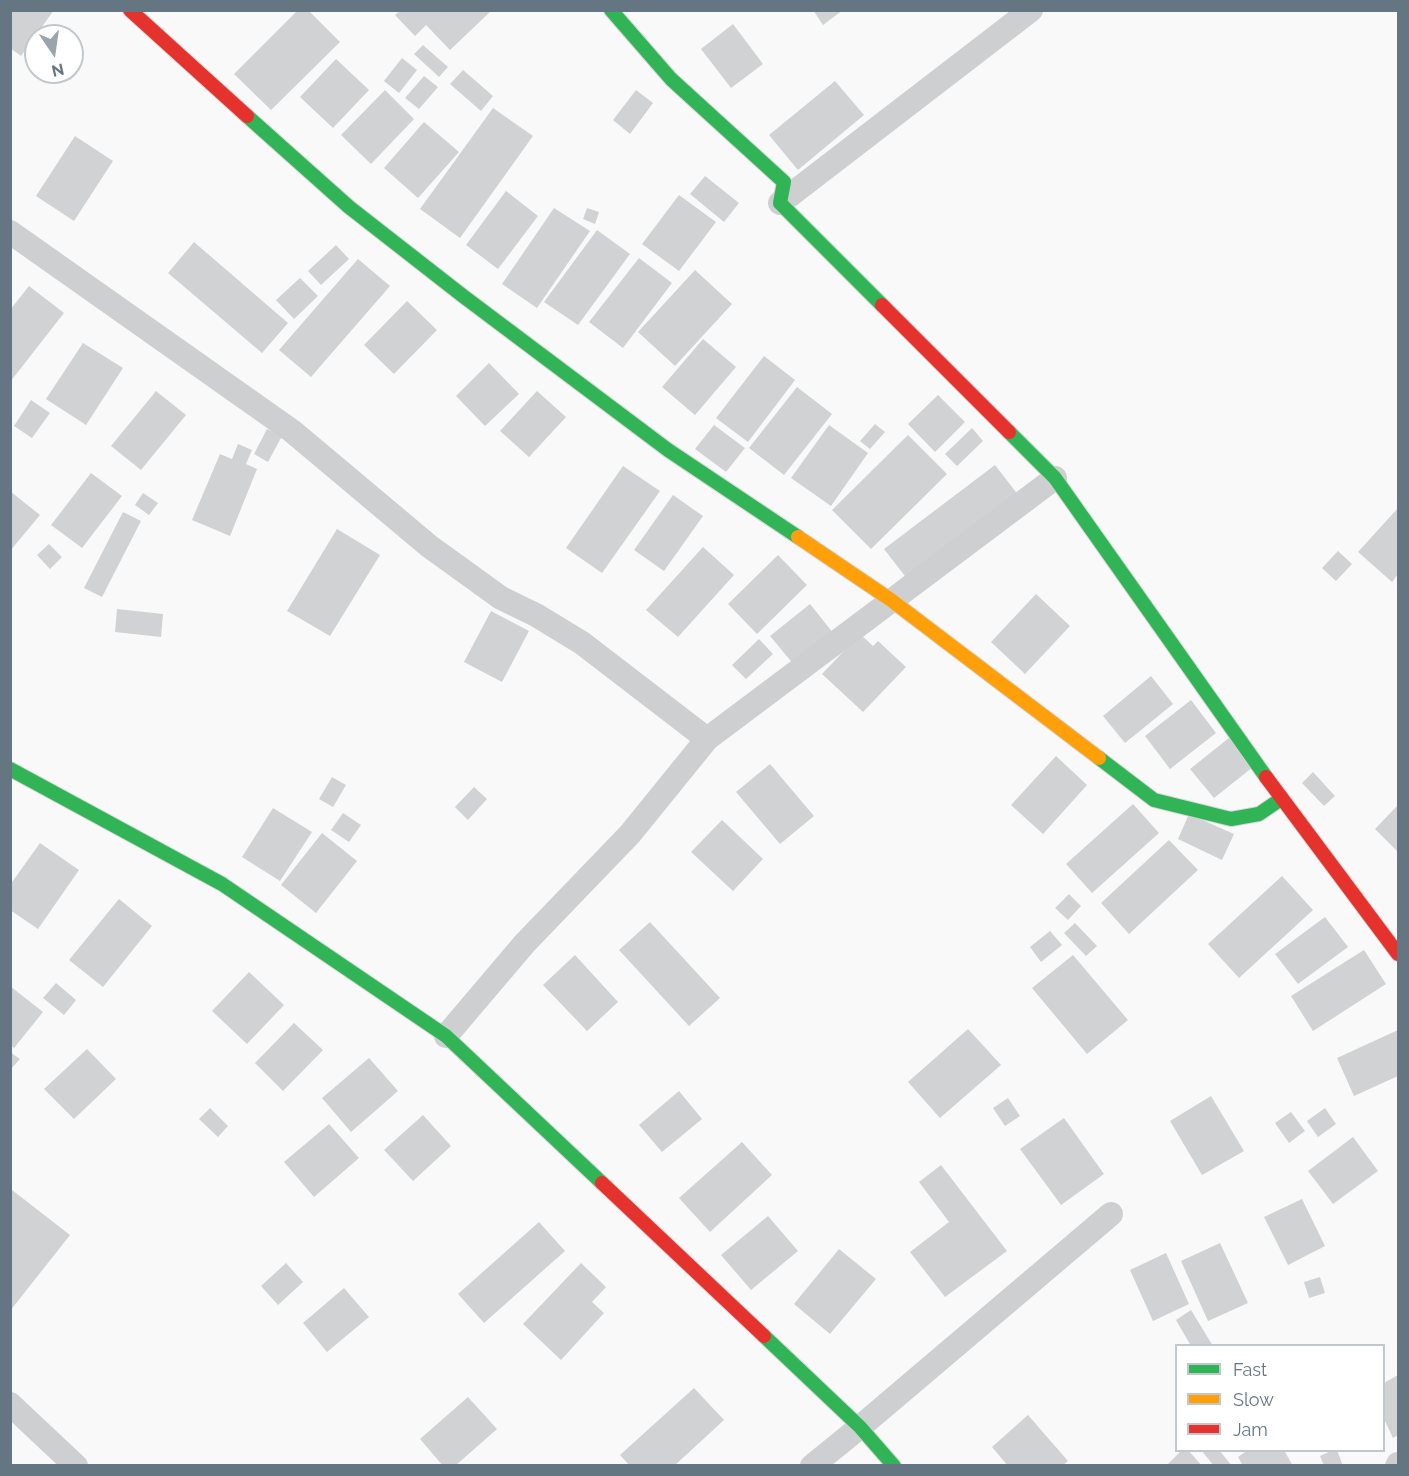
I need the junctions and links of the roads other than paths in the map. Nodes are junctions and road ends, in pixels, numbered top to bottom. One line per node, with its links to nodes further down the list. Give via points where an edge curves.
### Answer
1 (130, 10): 7 (street, via 349,207 463,296 668,450)
2 (611, 10): 4 (street, via 634,42 667,75 784,182)
3 (1031, 10): 4 (street)
4 (780, 203): 6 (street)
5 (10, 232): 8 (street, via 292,430 429,546 501,598 582,643)
6 (1056, 478): 7 (street); 10 (street)
7 (891, 600): 8 (street); 10 (street, via 1154,800 1231,819 1259,814)
8 (707, 739): 12 (street, via 630,834 525,943)
9 (10, 769): 12 (street, via 222,884)
10 (1281, 799): 11 (street)
11 (1398, 954)
12 (446, 1036): 15 (street)
13 (1111, 1215): 15 (street)
14 (12, 1408): 16 (street)
15 (860, 1427): 17 (street); 18 (street)
16 (76, 1466)
17 (812, 1466)
18 (894, 1466)

